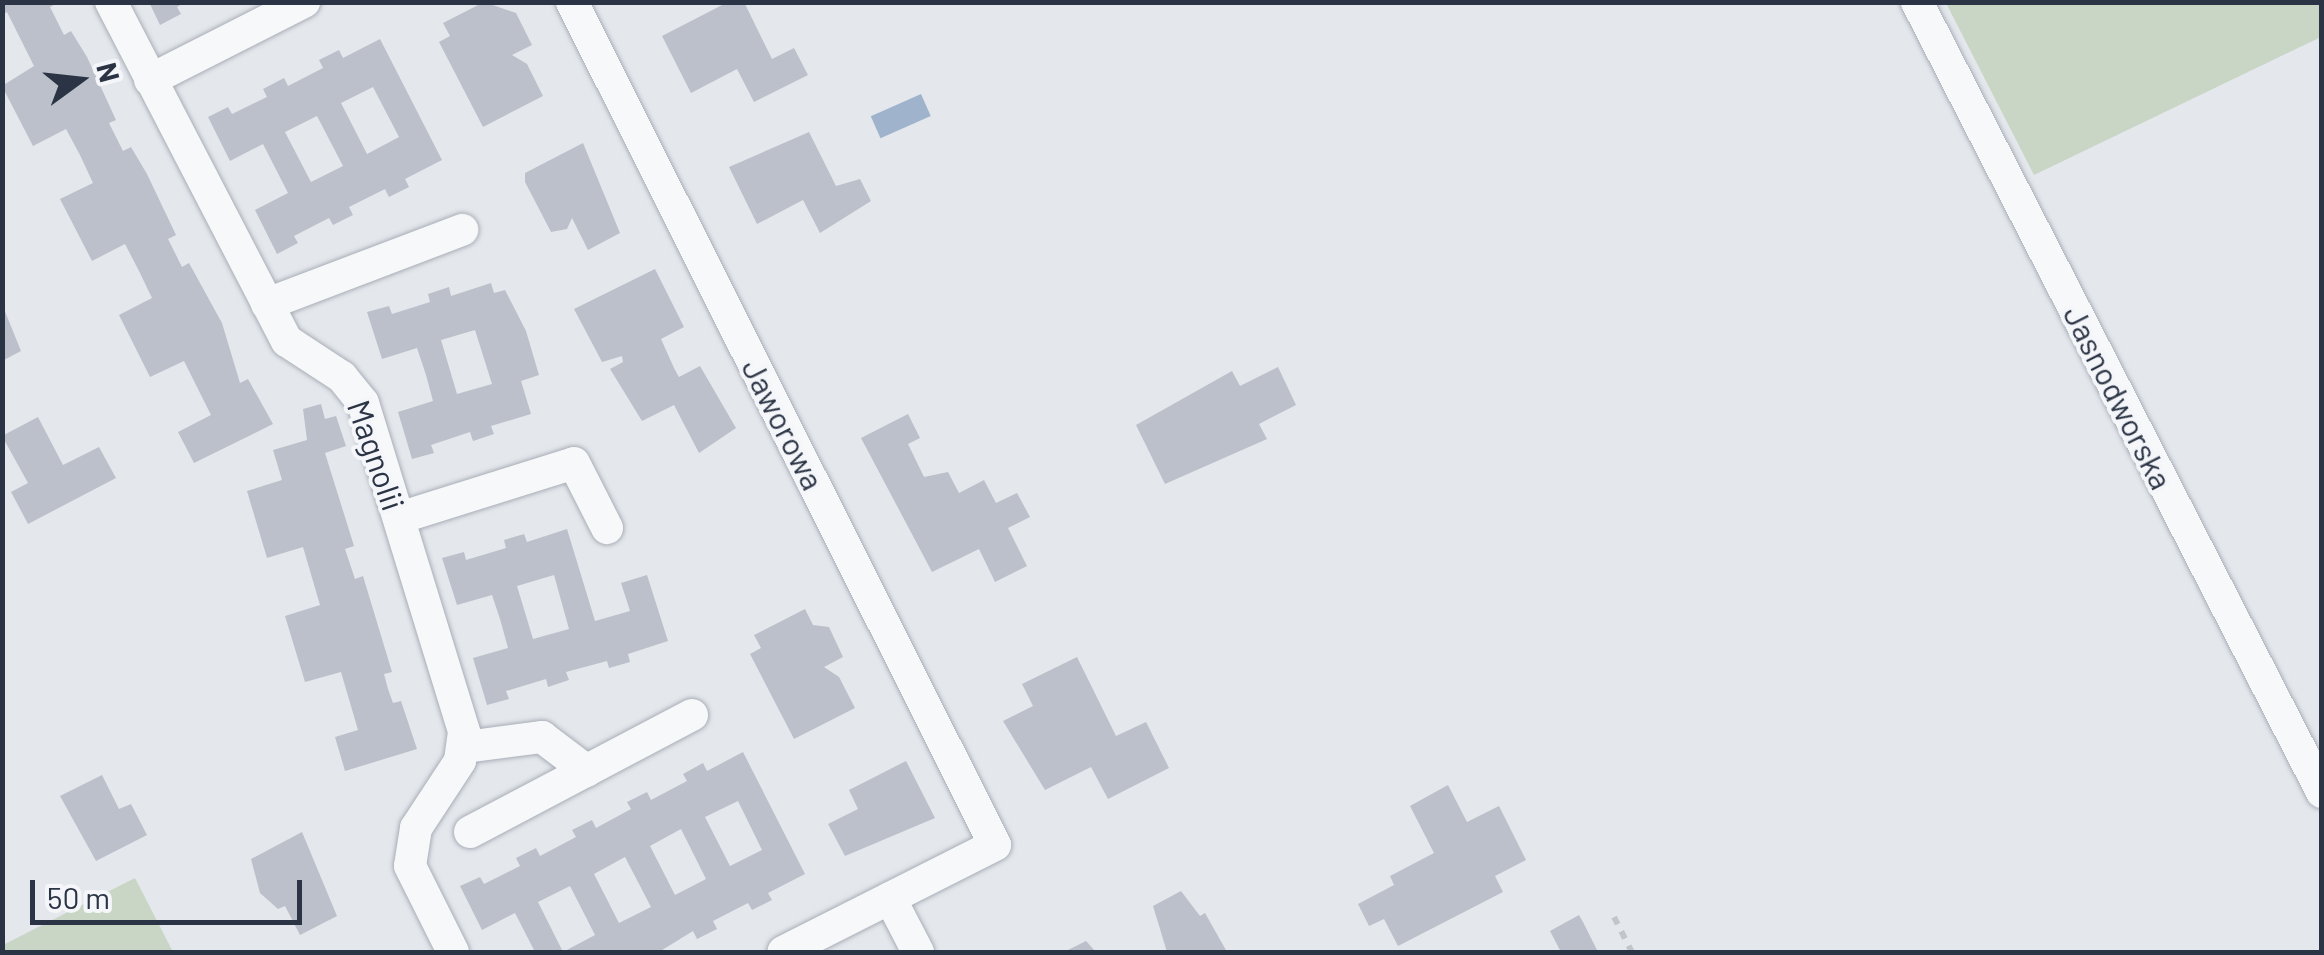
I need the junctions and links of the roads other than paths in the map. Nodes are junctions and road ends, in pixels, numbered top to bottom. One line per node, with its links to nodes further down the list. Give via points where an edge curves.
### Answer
1 (111, 2): 5 (street, Magnolii)
2 (304, 2): 5 (street)
3 (572, 2): 15 (street, Jaworowa, via 995,844)
4 (1917, 2): 13 (street, Jasnodworska)
5 (150, 80): 7 (street, Magnolii)
6 (462, 230): 7 (street)
7 (266, 304): 8 (street, Magnolii, via 296,352 342,377 363,403)
8 (399, 518): 9 (street, via 574,463); 11 (street, Magnolii)
9 (607, 528)
10 (692, 715): 12 (street)
11 (465, 747): 12 (street, via 542,736); 16 (street, via 416,828 410,866)
12 (587, 771): 14 (street)
13 (2322, 792)
14 (470, 832)
15 (890, 898): 17 (street); 18 (street)
16 (453, 952)
17 (783, 952)
18 (918, 952)

